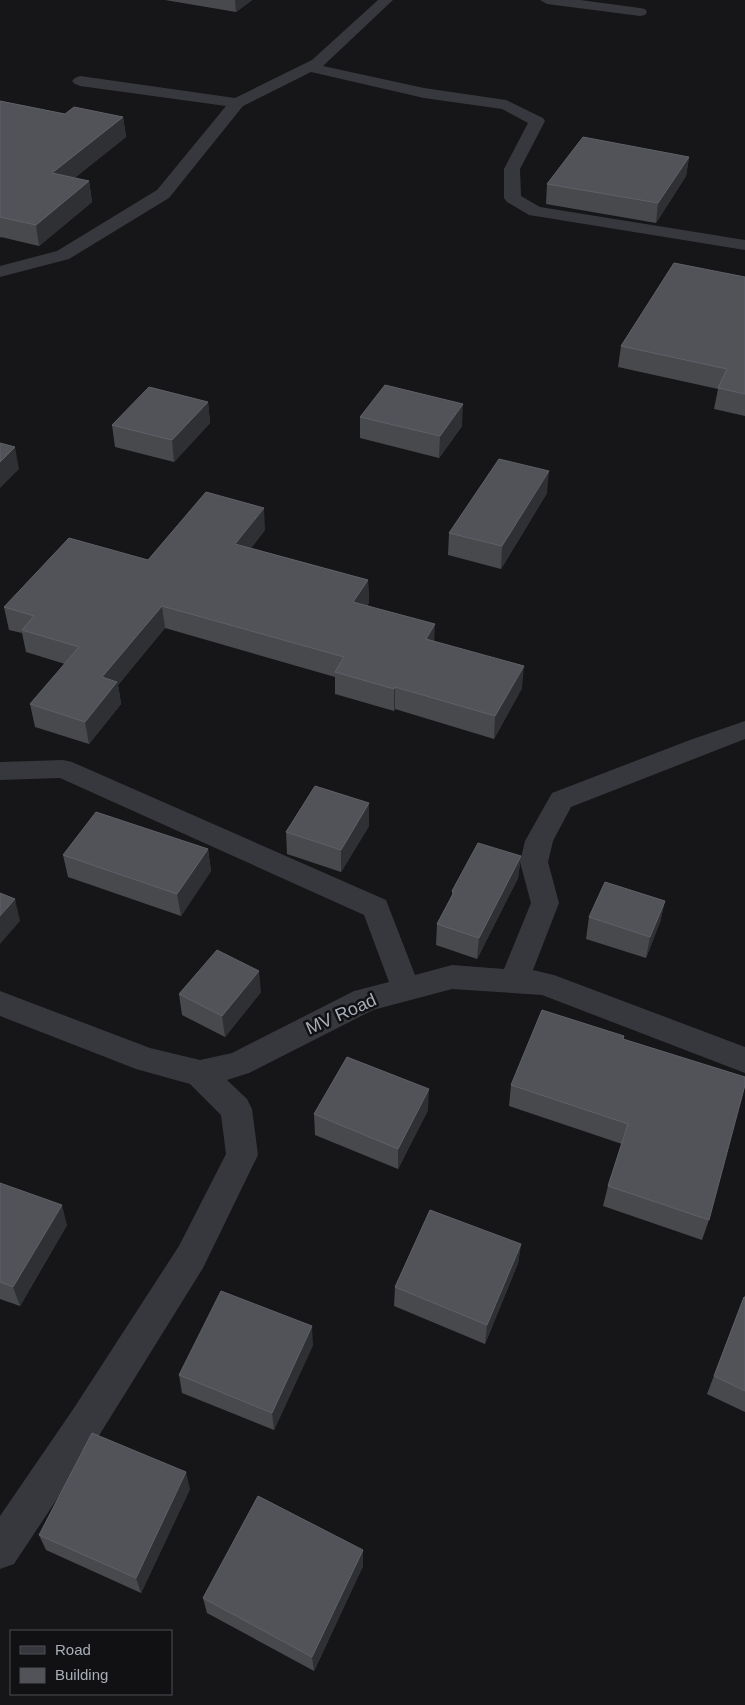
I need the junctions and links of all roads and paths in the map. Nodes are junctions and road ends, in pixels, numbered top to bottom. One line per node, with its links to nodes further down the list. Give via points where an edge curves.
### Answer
1 (386, 0): 4 (street)
2 (547, 0): 3 (street)
3 (640, 12)
4 (309, 67): 6 (street); 7 (street, via 424,93 506,106 537,121 512,170 513,198 535,212)
5 (80, 81): 6 (street)
6 (237, 103): 8 (street, via 164,194 63,255)
7 (745, 245)
8 (0, 272)
9 (745, 730): 11 (street, via 561,800 539,841 534,862 544,903)
10 (0, 770): 12 (street, via 62,769 376,908)
11 (514, 981): 12 (street, MV Road, via 452,977); 14 (street, MV Road, via 544,983)
12 (406, 989): 15 (street, MV Road, via 365,1000 238,1064)
13 (0, 1004): 15 (street, MV Road, via 147,1060)
14 (745, 1060)
15 (200, 1073): 16 (street, via 236,1109 242,1155 191,1257)
16 (0, 1550)

